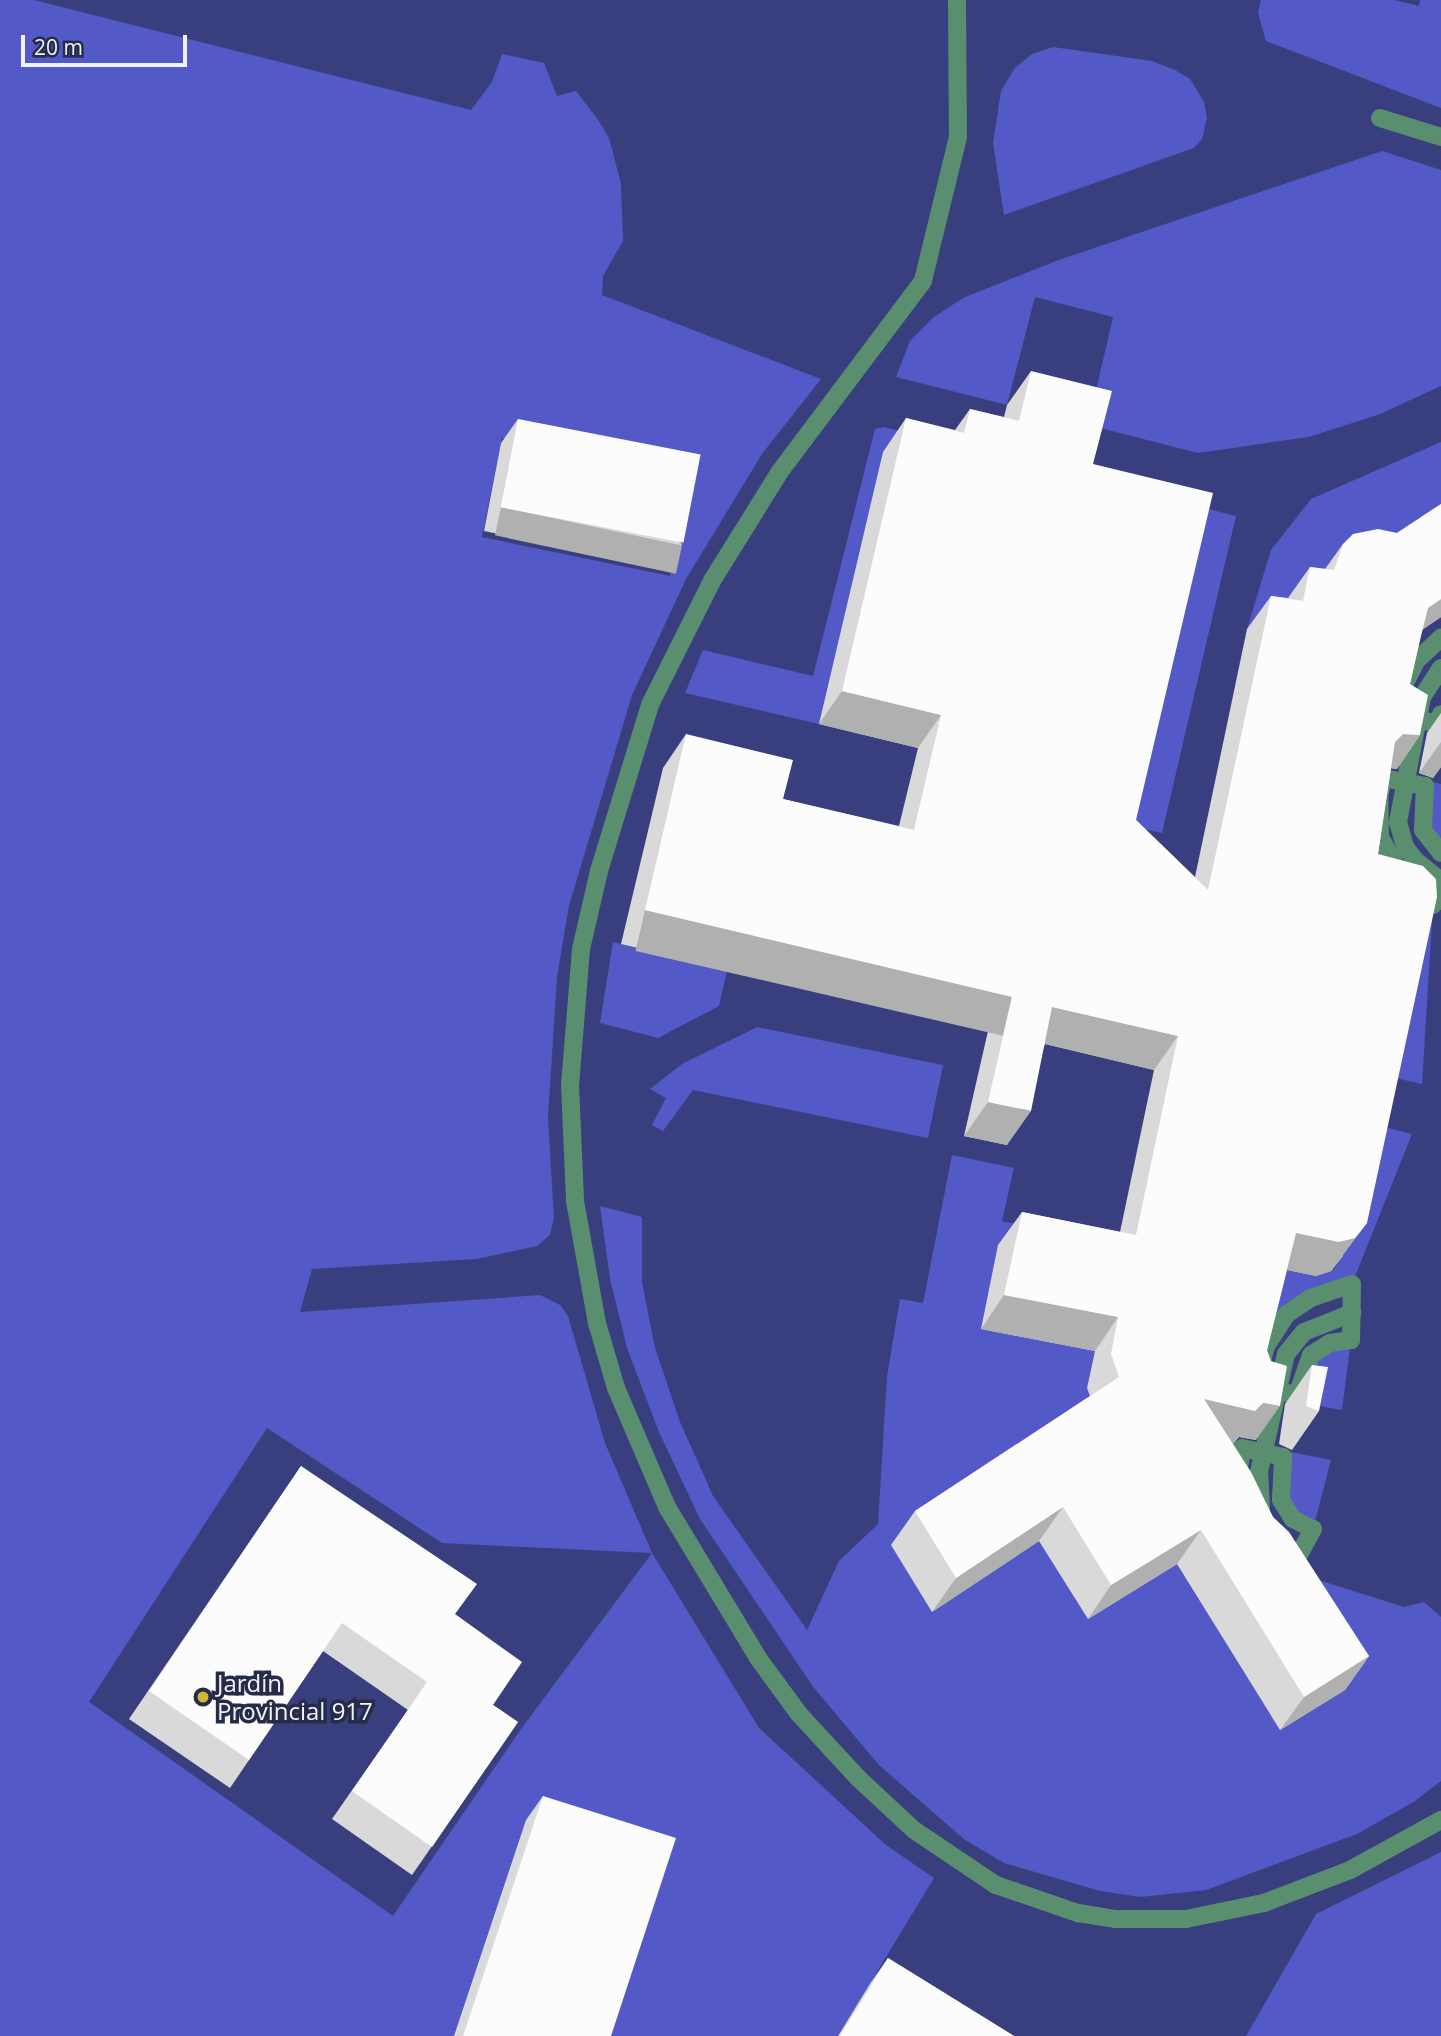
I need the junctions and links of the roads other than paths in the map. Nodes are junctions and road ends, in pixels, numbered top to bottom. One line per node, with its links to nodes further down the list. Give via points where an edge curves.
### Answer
1 (957, 0): 14 (street, via 958,137 923,281 779,472 707,591 650,705 599,871 581,949 570,1086 575,1201 597,1324 616,1388 667,1507 758,1658 799,1714 858,1778 914,1830 996,1885 1078,1913 1115,1919 1186,1919 1264,1903 1350,1870)
2 (1380, 118): 3 (street)
3 (1441, 137)
4 (1441, 638): 6 (street, via 1407,676 1397,715 1439,724)
5 (1441, 668): 7 (street, via 1426,688)
6 (1441, 714)
7 (1403, 782): 8 (street, via 1425,786 1423,830); 9 (street, via 1398,822 1405,847); 10 (street, via 1383,778 1378,798 1380,837 1388,856 1417,893 1433,905)
8 (1441, 853)
9 (1441, 881)
10 (1441, 888)
11 (1352, 1313): 12 (street, via 1304,1332 1286,1354); 12 (street, via 1352,1340 1330,1343 1311,1355 1297,1395); 12 (street, via 1352,1283 1311,1298 1287,1314 1266,1346 1255,1386)
12 (1276, 1391): 13 (street, via 1257,1486 1262,1512 1276,1536)
13 (1300, 1551): 13 (street, via 1290,1571 1259,1545 1246,1524 1236,1489 1242,1448 1283,1457 1281,1500 1293,1519 1313,1529)
14 (1441, 1820)

